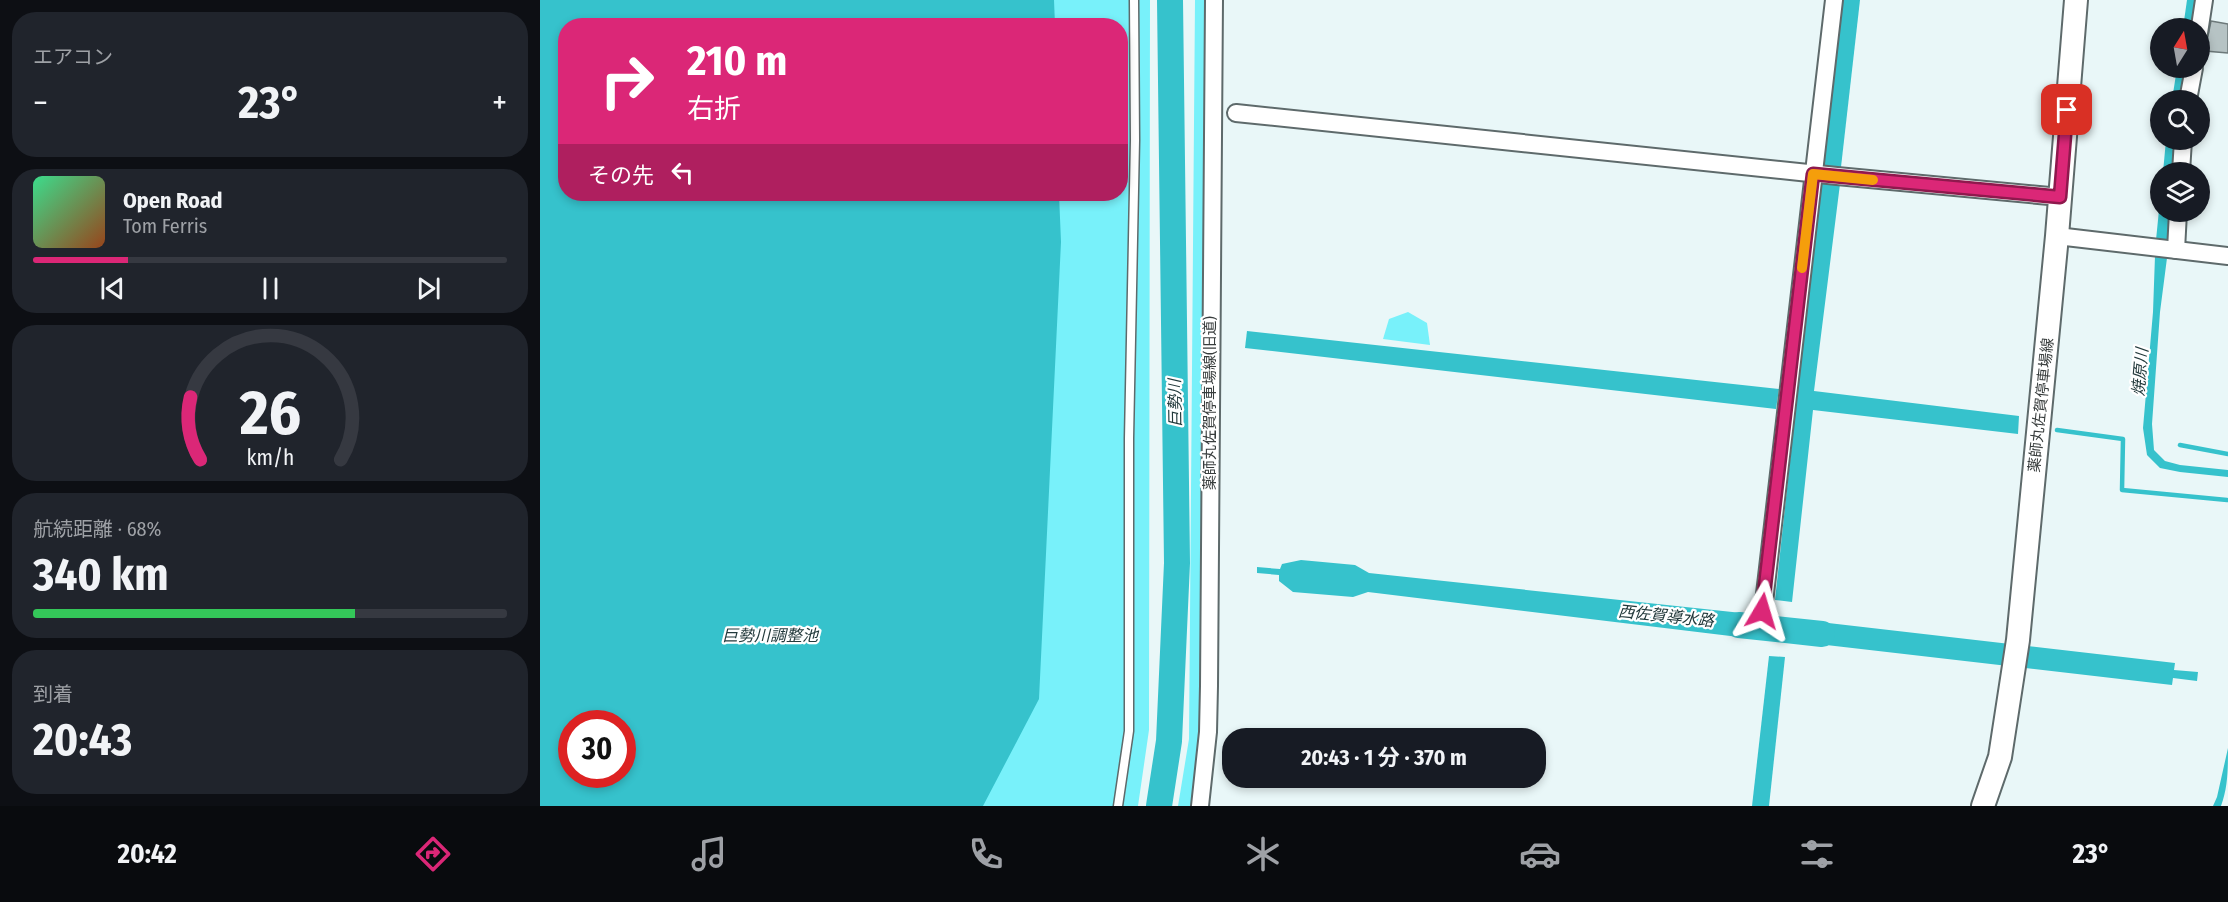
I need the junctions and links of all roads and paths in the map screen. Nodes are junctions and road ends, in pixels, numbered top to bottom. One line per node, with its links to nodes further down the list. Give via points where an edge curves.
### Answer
1 (1134, 0): 15 (lane, via 1129,731)
2 (1214, 0): 16 (street, 薬師丸佐賀停車場線(旧道), via 1209,686)
3 (1834, 0): 8 (street)
4 (2076, 0): 9 (main road, 薬師丸佐賀停車場線)
5 (2204, 0): 6 (street)
6 (2201, 18)
7 (1236, 113): 8 (street)
8 (1825, 175): 9 (street); 14 (street, via 1787,400)
9 (2060, 197): 11 (main road, 薬師丸佐賀停車場線)
10 (2177, 222): 12 (street)
11 (2057, 236): 12 (street); 17 (main road, 薬師丸佐賀停車場線, via 2018,640 2001,757)
12 (2176, 250): 13 (street)
13 (2228, 256)
14 (1762, 611)
15 (1118, 806)
16 (1200, 806)
17 (1983, 806)

